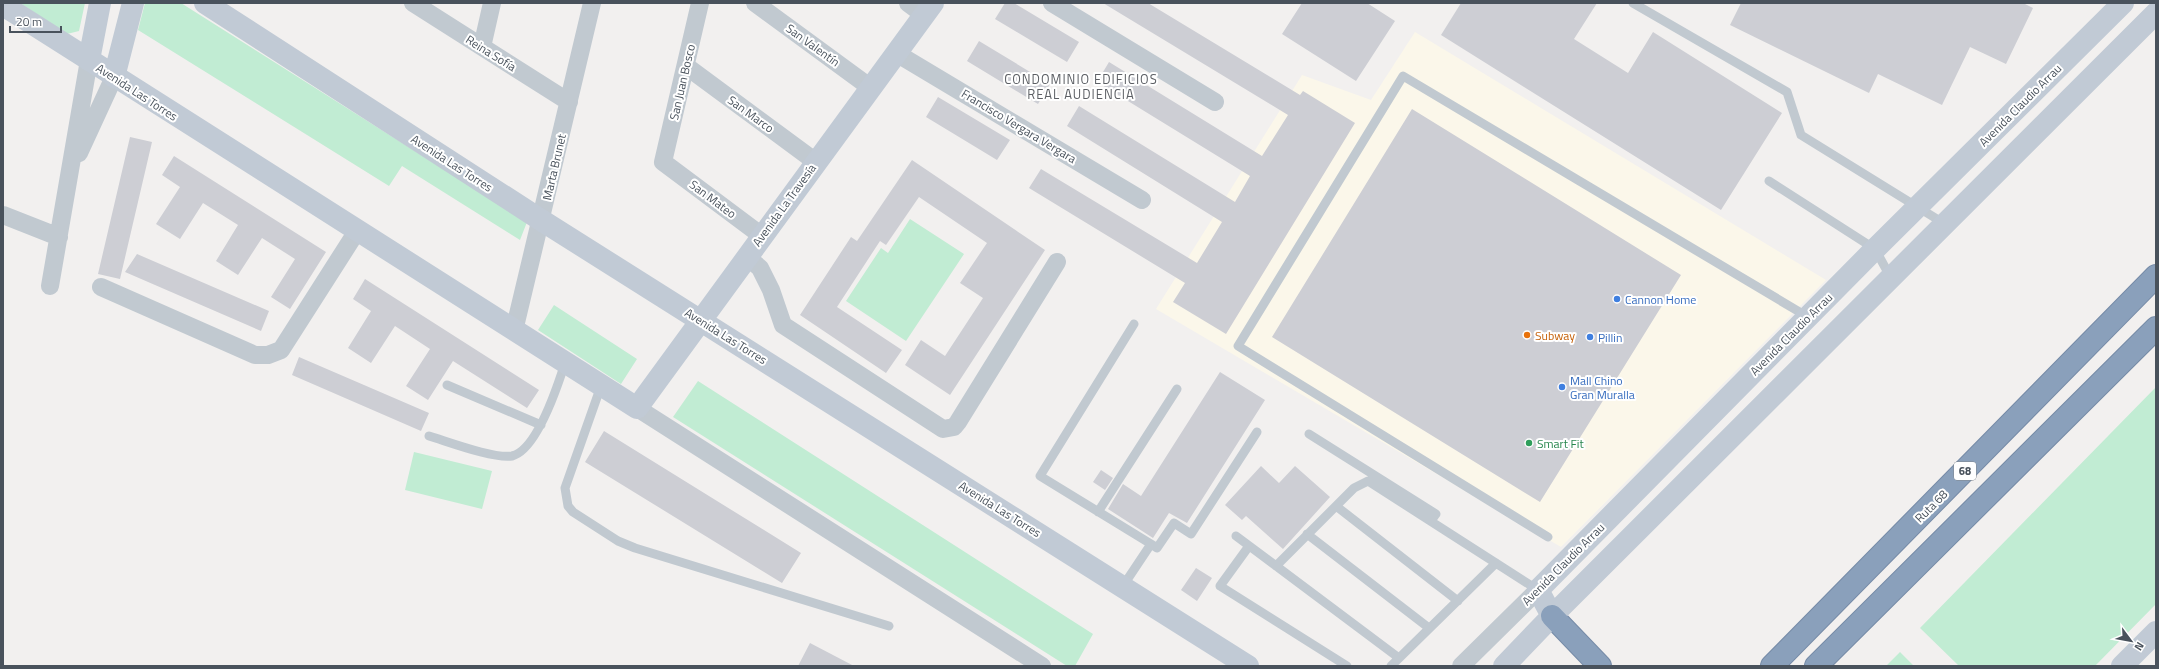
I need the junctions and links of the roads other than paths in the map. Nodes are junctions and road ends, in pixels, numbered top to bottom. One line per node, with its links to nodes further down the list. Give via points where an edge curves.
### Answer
1 (100, 3): 17 (street)
2 (133, 3): 19 (street)
3 (205, 3): 30 (street, Avenida Las Torres)
4 (413, 3): 15 (street, Reina Sofía)
5 (492, 3): 15 (street)
6 (592, 3): 21 (street, Marta Brunet)
7 (700, 3): 18 (street, San Juan Bosco)
8 (755, 3): 20 (street, San Valentín)
9 (1052, 3): 22 (street)
10 (1633, 3): 28 (lane, via 1787,92 1801,135)
11 (2123, 3): 28 (street, Avenida Claudio Arrau)
12 (3, 7): 17 (street, Avenida Las Torres)
13 (922, 7): 16 (street, Avenida La Travesía)
14 (2156, 13): 31 (street)
15 (482, 47): 21 (street, Reina Sofía)
16 (896, 53): 20 (street, Avenida La Travesía); 27 (street, Francisco Vergara Vergara)
17 (89, 60): 19 (street, Avenida Las Torres); 25 (street)
18 (686, 66): 23 (street, San Juan Bosco); 24 (street, San Marco)
19 (114, 78): 25 (street); 32 (street, Avenida Las Torres)
20 (870, 88): 24 (street, Avenida La Travesía)
21 (569, 102): 30 (street, Marta Brunet)
22 (1215, 102)
23 (663, 162): 33 (street, San Mateo)
24 (816, 162): 33 (street, Avenida La Travesía)
25 (69, 176): 34 (street)
26 (1769, 181): 35 (lane)
27 (1142, 200)
28 (1919, 206): 31 (lane); 35 (street, Avenida Claudio Arrau)
29 (3, 215): 34 (street)
30 (541, 220): 43 (street, Avenida Las Torres); 46 (street, Marta Brunet)
31 (1946, 224): 39 (street)
32 (357, 231): 41 (street, via 281,350 268,355 255,355); 46 (street, Avenida Las Torres)
33 (762, 236): 36 (street, Avenida La Travesía)
34 (59, 238): 40 (street)
35 (1875, 249): 39 (lane); 42 (street, Avenida Claudio Arrau)
36 (747, 257): 37 (street, via 760,268 783,325 943,429 954,427 958,422); 43 (street, Avenida La Travesía)
37 (1057, 262)
38 (2156, 276): 81 (highway, Ruta 68 / 68)
39 (1891, 278): 69 (street)
40 (50, 286)
41 (101, 287)
42 (1808, 317): 61 (lane, via 1403,76 1238,346); 67 (street, Avenida Claudio Arrau)
43 (700, 320): 51 (street, Avenida La Travesía); 66 (street, Avenida Las Torres)
44 (1134, 324): 57 (lane, via 1040,476)
45 (2156, 328): 82 (highway)
46 (514, 331): 47 (street, Avenida Las Torres)
47 (566, 363): 49 (street, Avenida Las Torres); 52 (lane)
48 (447, 385): 52 (lane)
49 (601, 385): 51 (street, Avenida Las Torres); 70 (lane, via 565,488 568,506 573,512 631,546)
50 (1177, 389): 57 (lane)
51 (637, 408): 74 (street, Avenida Las Torres)
52 (541, 425): 55 (lane, via 528,445 513,456 498,456)
53 (1257, 432): 62 (lane, via 1191,534 1174,522 1157,548)
54 (1309, 434): 58 (lane, via 1436,514)
55 (429, 436)
56 (1336, 506): 58 (lane, via 1354,488 1368,481); 59 (lane); 68 (lane)
57 (1098, 512): 62 (lane)
58 (1431, 521): 64 (lane)
59 (1307, 534): 65 (lane); 71 (lane)
60 (1236, 536): 63 (lane)
61 (1548, 537)
62 (1151, 544): 66 (lane)
63 (1249, 546): 65 (lane); 76 (lane, via 1220,586)
64 (1496, 563): 67 (lane); 68 (lane)
65 (1276, 566): 73 (lane)
66 (1124, 586): 75 (street, Avenida Las Torres)
67 (1538, 590): 69 (street); 78 (street, Avenida Claudio Arrau)
68 (1458, 601): 71 (lane)
69 (1552, 616): 79 (street); 80 (highway)
70 (889, 626)
71 (1429, 628): 73 (lane)
72 (2156, 632): 83 (street)
73 (1399, 658): 77 (lane)
74 (1042, 666)
75 (1248, 666)
76 (1347, 666)
77 (1391, 666)
78 (1461, 666)
79 (1504, 666)
80 (1600, 666)
81 (1772, 666)
82 (1816, 666)
83 (2122, 666)

